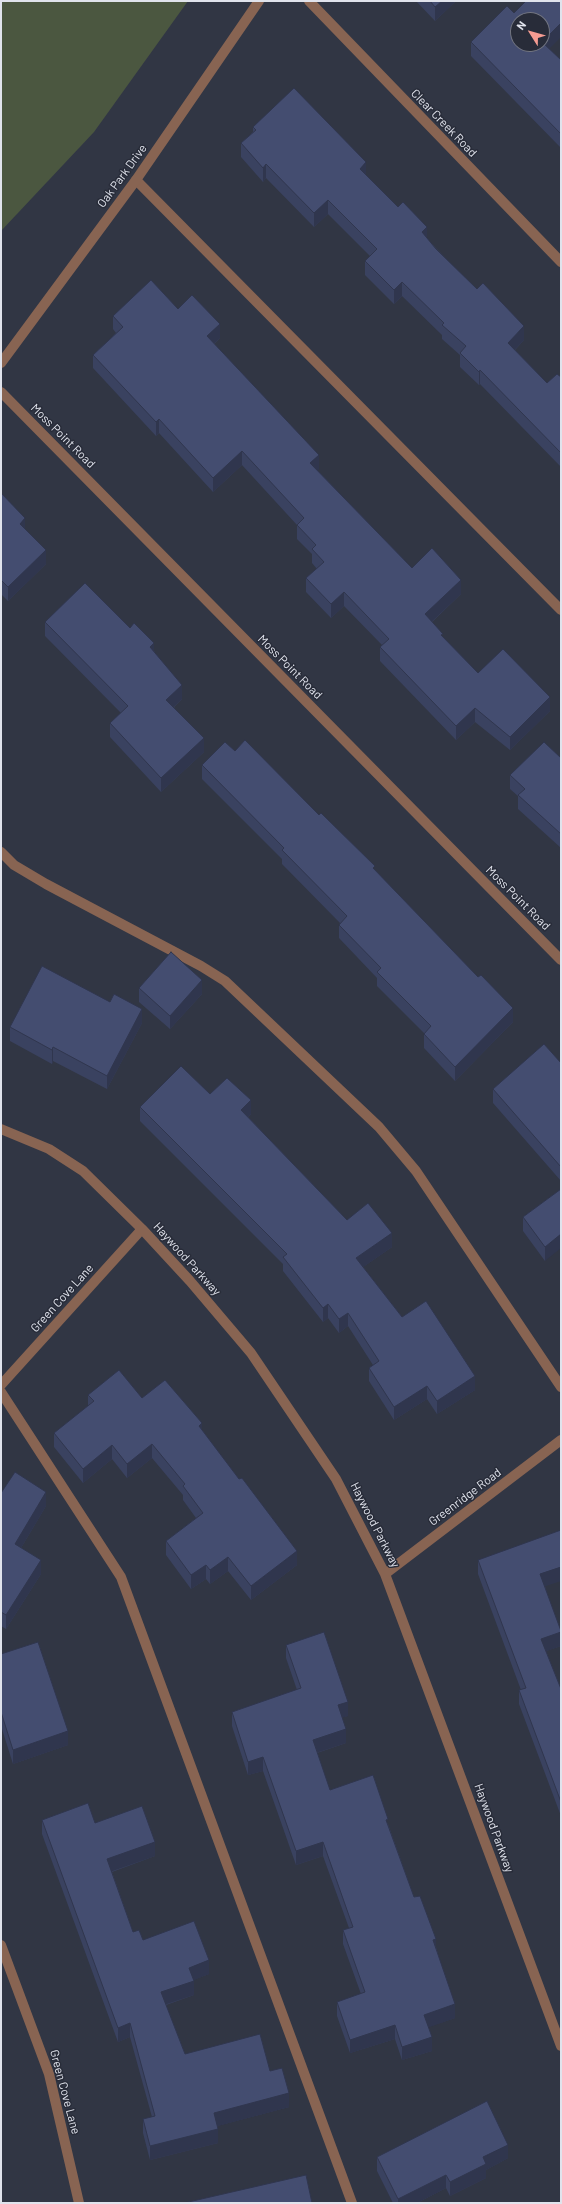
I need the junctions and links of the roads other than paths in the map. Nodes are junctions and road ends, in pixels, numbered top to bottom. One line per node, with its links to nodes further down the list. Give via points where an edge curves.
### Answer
1 (259, 1): 3 (street, Oak Park Drive)
2 (309, 1): 4 (street, Clear Creek Road)
3 (136, 180): 5 (street, Oak Park Drive); 7 (street)
4 (561, 262)
5 (1, 363)
6 (1, 392): 9 (street, Moss Point Road)
7 (561, 610)
8 (1, 852): 13 (street, via 14,865 46,884 225,981 368,1116 416,1171)
9 (561, 960)
10 (1, 1129): 11 (street, Haywood Parkway, via 49,1149 83,1171)
11 (142, 1229): 12 (street, Green Cove Lane); 16 (street, Haywood Parkway, via 251,1353 336,1479)
12 (1, 1385)
13 (561, 1387)
14 (1, 1392): 20 (street, via 121,1577)
15 (561, 1440): 16 (street, Greenridge Road)
16 (386, 1574): 18 (street, Haywood Parkway)
17 (1, 1945): 19 (street, Green Cove Lane, via 49,2074)
18 (561, 2046)
19 (79, 2203)
20 (352, 2203)

